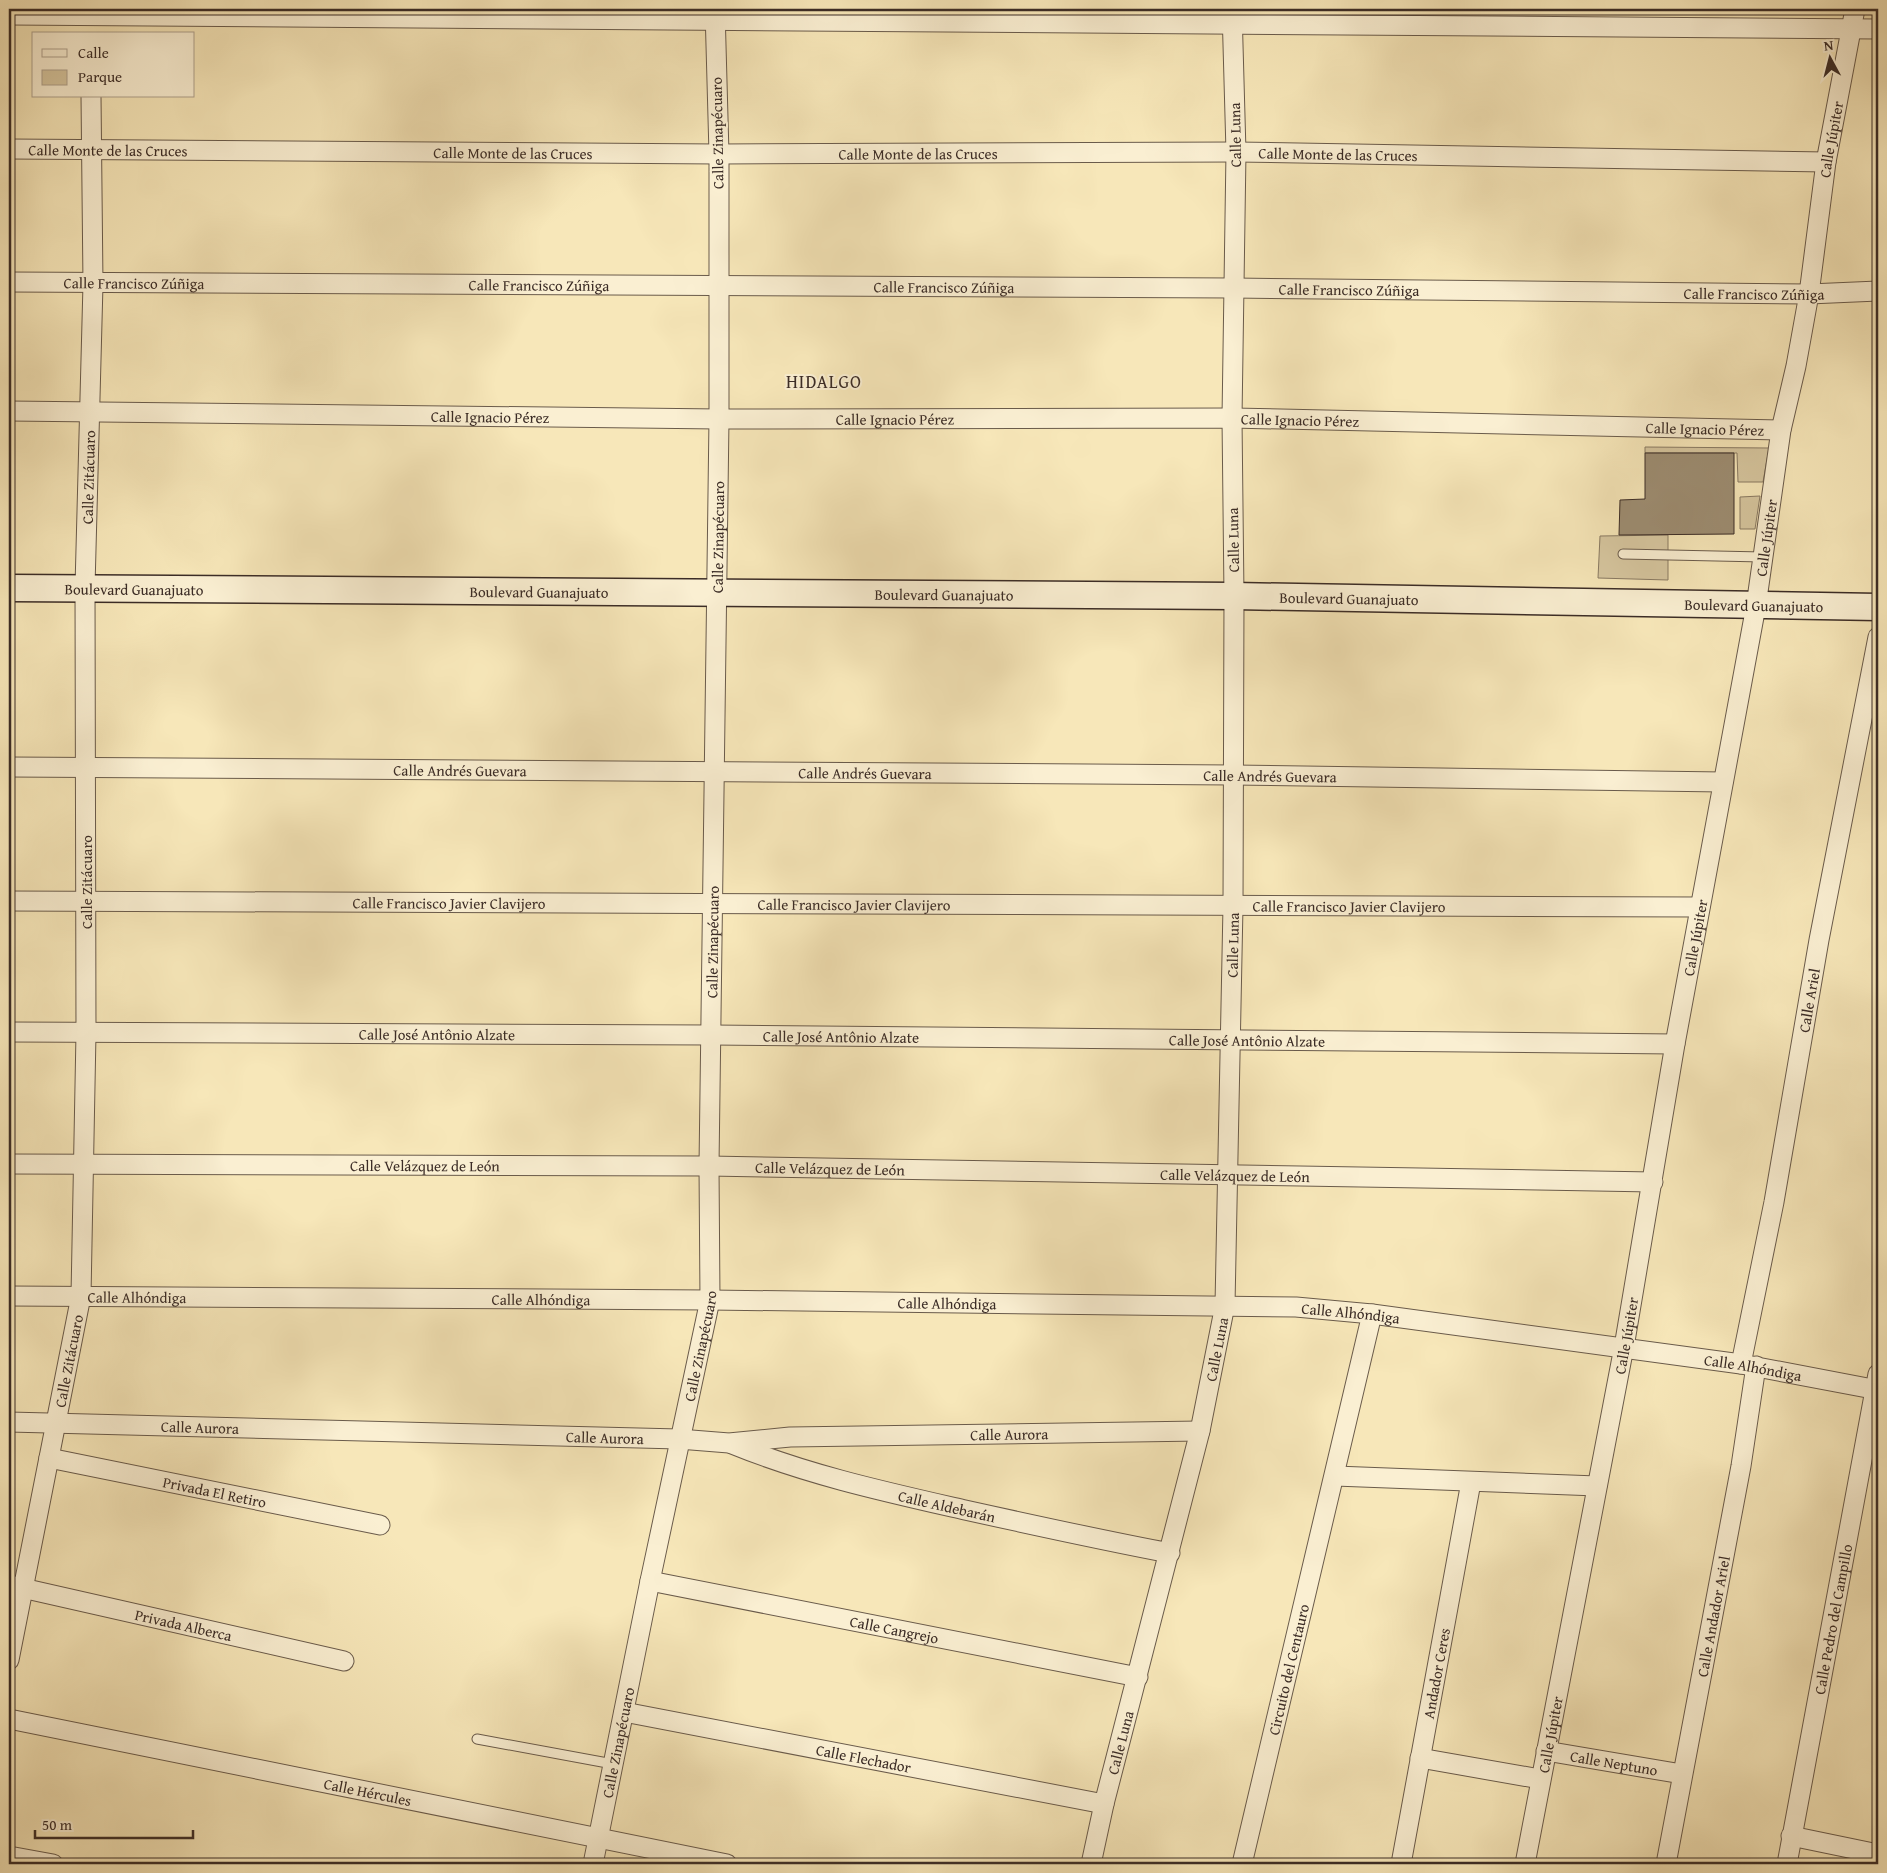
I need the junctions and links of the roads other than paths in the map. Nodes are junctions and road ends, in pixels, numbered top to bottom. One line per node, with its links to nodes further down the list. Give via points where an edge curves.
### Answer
1 (1855, 9): 6 (street, Calle Júpiter)
2 (9, 14): 5 (street)
3 (715, 14): 4 (street); 5 (street); 12 (street, Calle Zinapécuaro)
4 (1232, 16): 6 (street); 11 (street, Calle Luna)
5 (91, 19)
6 (1851, 27): 7 (street); 13 (street, Calle Júpiter)
7 (1878, 29)
8 (91, 98): 10 (street, Calle Zitácuaro)
9 (9, 150): 10 (street, Calle Monte de las Cruces)
10 (91, 151): 12 (street, Calle Monte de las Cruces); 15 (street, Calle Zitácuaro)
11 (1236, 152): 12 (street, Calle Monte de las Cruces); 13 (street, Calle Monte de las Cruces); 17 (street, Calle Luna)
12 (719, 154): 16 (street, Calle Zinapécuaro)
13 (1826, 162): 19 (street, Calle Júpiter)
14 (9, 282): 15 (street, Calle Francisco Zúñiga)
15 (93, 284): 16 (street, Calle Francisco Zúñiga); 21 (street, Calle Zitácuaro)
16 (718, 286): 17 (street, Calle Francisco Zúñiga); 23 (street, Calle Zinapécuaro)
17 (1233, 288): 19 (street, Calle Francisco Zúñiga); 22 (street, Calle Luna)
18 (1878, 291): 19 (street, Calle Francisco Zúñiga)
19 (1809, 294): 24 (street, Calle Júpiter)
20 (9, 411): 21 (street, Calle Ignacio Pérez)
21 (91, 412): 23 (street, Calle Ignacio Pérez); 27 (street, Calle Zitácuaro)
22 (1232, 418): 23 (street, Calle Ignacio Pérez); 24 (street, Calle Ignacio Pérez); 30 (street, Calle Luna)
23 (719, 419): 29 (street, Calle Zinapécuaro)
24 (1782, 430): 26 (street, Calle Júpiter)
25 (1623, 554): 26 (lane)
26 (1763, 557): 31 (street, Calle Júpiter)
27 (85, 587): 28 (street, Boulevard Guanajuato); 29 (street, Boulevard Guanajuato); 34 (street, Calle Zitácuaro)
28 (9, 588)
29 (718, 591): 30 (street, Boulevard Guanajuato); 36 (street, Calle Zinapécuaro)
30 (1234, 596): 31 (street, Boulevard Guanajuato); 37 (street, Calle Luna)
31 (1756, 606): 32 (street, Boulevard Guanajuato); 38 (street, Calle Júpiter)
32 (1878, 607)
33 (1878, 637): 60 (street, Calle Ariel, via 1818,940)
34 (85, 766): 35 (street, Calle Andrés Guevara); 36 (street, Calle Andrés Guevara); 40 (street, Calle Zitácuaro)
35 (9, 767)
36 (715, 773): 37 (street, Calle Andrés Guevara); 41 (street, Calle Zinapécuaro)
37 (1233, 775): 38 (street, Calle Andrés Guevara); 42 (street, Calle Luna)
38 (1723, 782): 43 (street, Calle Júpiter)
39 (9, 900): 40 (street, Calle Francisco Javier Clavijero)
40 (86, 901): 41 (street, Calle Francisco Javier Clavijero); 45 (street, Calle Zitácuaro)
41 (713, 904): 42 (street, Calle Francisco Javier Clavijero); 46 (street, Calle Zinapécuaro)
42 (1233, 906): 43 (street, Calle Francisco Javier Clavijero); 47 (street, Calle Luna)
43 (1700, 907): 48 (street, Calle Júpiter)
44 (9, 1032): 45 (street, Calle José Antônio Alzate)
45 (86, 1034): 46 (street, Calle José Antônio Alzate); 50 (street, Calle Zitácuaro)
46 (712, 1034): 47 (street, Calle José Antônio Alzate); 51 (street, Calle Zinapécuaro)
47 (1232, 1039): 48 (street, Calle José Antônio Alzate); 52 (street, Calle Luna)
48 (1675, 1044): 53 (street, Calle Júpiter)
49 (9, 1164): 50 (street, Calle Velázquez de León)
50 (84, 1164): 51 (street, Calle Velázquez de León); 55 (street, Calle Zitácuaro)
51 (709, 1166): 52 (street, Calle Velázquez de León); 56 (street, Calle Zinapécuaro)
52 (1229, 1174): 53 (street, Calle Velázquez de León); 57 (street, Calle Luna)
53 (1653, 1182): 59 (street, Calle Júpiter)
54 (9, 1296): 55 (street, Calle Alhóndiga)
55 (81, 1296): 56 (street, Calle Alhóndiga); 63 (street, Calle Zitácuaro)
56 (710, 1300): 57 (street, Calle Alhóndiga); 65 (street, Calle Zinapécuaro)
57 (1225, 1305): 58 (street, Calle Alhóndiga); 64 (street, Calle Luna)
58 (1372, 1314): 59 (street, Calle Alhóndiga); 68 (street, Circuito del Centauro)
59 (1624, 1347): 60 (street, Calle Alhóndiga); 70 (street, Calle Júpiter)
60 (1749, 1365): 61 (street, Calle Alhóndiga); 84 (street, Calle Andador Ariel, via 1741,1466)
61 (1877, 1384): 87 (street, Calle Pedro del Campillo)
62 (9, 1422): 63 (street, Calle Aurora)
63 (56, 1422): 65 (street, Calle Aurora); 67 (street, Calle Zitácuaro)
64 (1200, 1431): 66 (street, Calle Aurora, via 790,1437); 72 (street, Calle Luna)
65 (679, 1439): 66 (street, Calle Aurora); 73 (street, Calle Zinapécuaro)
66 (729, 1443): 72 (street, Calle Aldebarán, via 773,1461 867,1488)
67 (49, 1458): 71 (street, Privada El Retiro); 74 (street, Calle Zitácuaro)
68 (1335, 1476): 69 (street); 95 (street, Circuito del Centauro)
69 (1470, 1482): 70 (street); 82 (street, Andador Ceres)
70 (1597, 1486): 81 (street, Calle Júpiter)
71 (380, 1525)
72 (1170, 1553): 77 (street, Calle Luna)
73 (650, 1581): 77 (street, Calle Cangrejo); 78 (street, Calle Zinapécuaro)
74 (16, 1587): 75 (street, Calle Zitácuaro); 76 (street, Privada Alberca)
75 (9, 1660)
76 (344, 1662)
77 (1138, 1677): 86 (street, Calle Luna)
78 (624, 1712): 83 (street, Calle Zinapécuaro); 86 (street, Calle Flechador)
79 (9, 1719): 88 (street, Calle Hércules)
80 (477, 1739): 83 (lane)
81 (1546, 1751): 84 (street, Calle Neptuno); 85 (street, Calle Júpiter)
82 (1420, 1758): 85 (street); 96 (street, Andador Ceres)
83 (613, 1764): 88 (street, Calle Zinapécuaro)
84 (1682, 1774): 98 (street, Calle Andador Ariel)
85 (1540, 1779): 97 (street, Calle Júpiter)
86 (1104, 1804): 94 (street, Calle Luna)
87 (1791, 1836): 89 (street); 99 (street, Calle Pedro del Campillo)
88 (599, 1837): 92 (street, Calle Zinapécuaro); 93 (street, Calle Hércules)
89 (1878, 1854)
90 (9, 1856): 91 (street)
91 (53, 1864)
92 (593, 1864)
93 (727, 1864)
94 (1091, 1864)
95 (1242, 1864)
96 (1401, 1864)
97 (1525, 1864)
98 (1666, 1864)
99 (1787, 1864)

